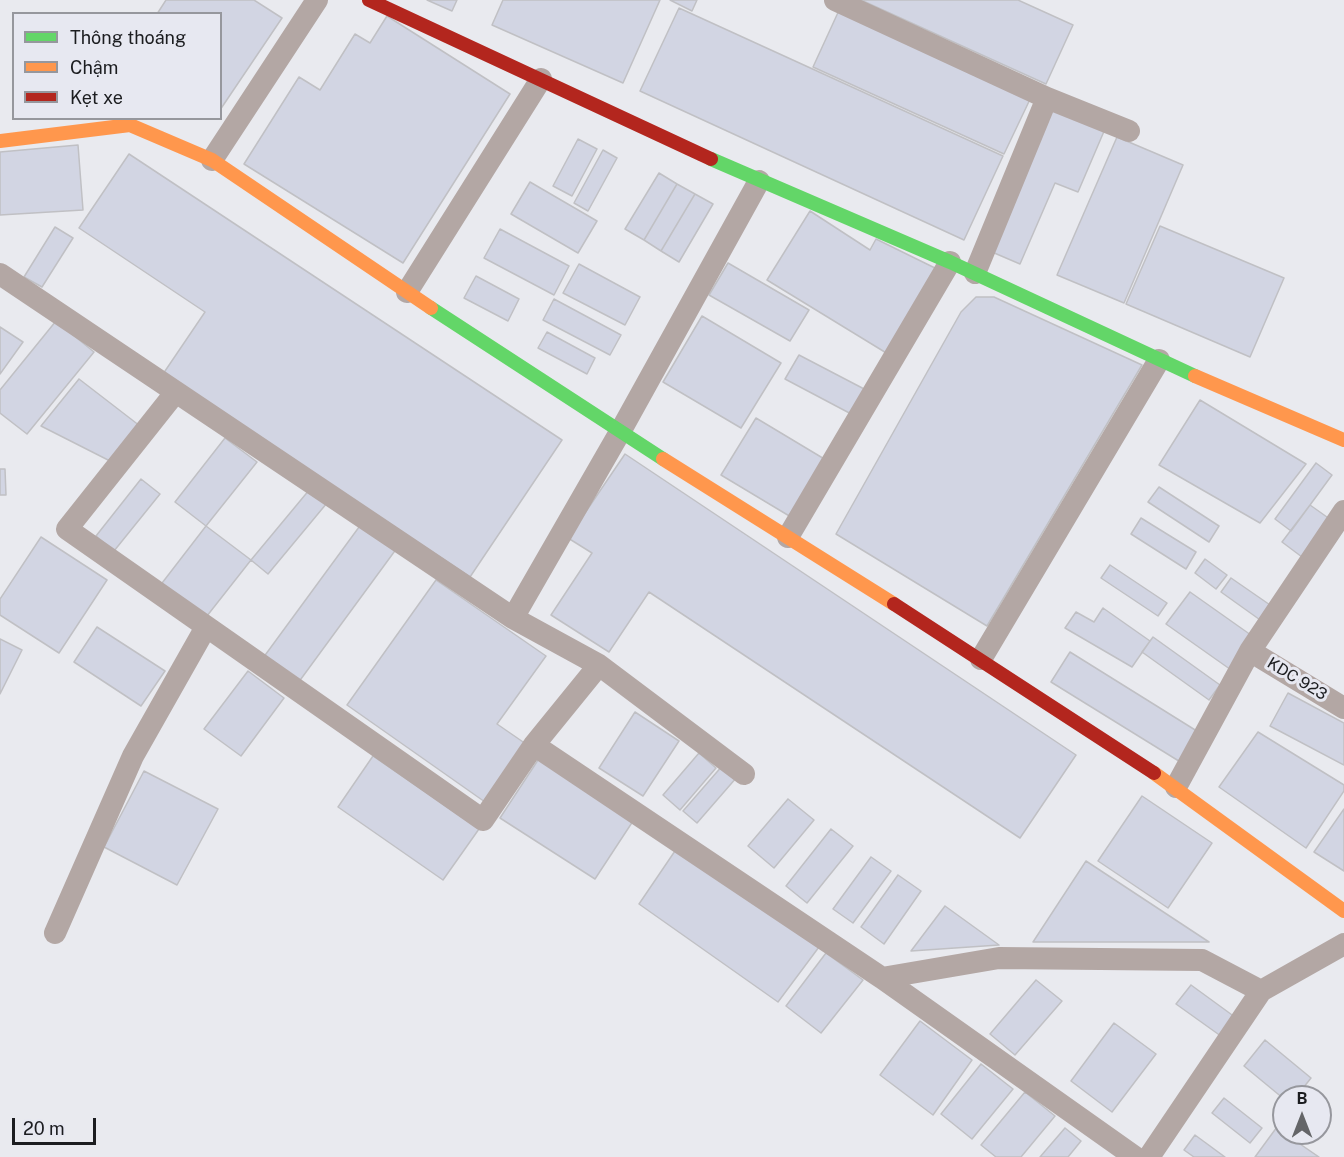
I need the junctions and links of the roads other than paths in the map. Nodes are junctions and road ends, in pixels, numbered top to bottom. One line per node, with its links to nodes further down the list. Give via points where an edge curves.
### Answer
1 (317, 0): 8 (street)
2 (369, 0): 4 (street)
3 (835, 0): 5 (street)
4 (541, 79): 9 (street); 13 (street)
5 (1047, 98): 6 (street); 12 (street)
6 (1129, 131)
7 (0, 141): 8 (street, via 130,125)
8 (212, 160): 13 (street)
9 (759, 181): 10 (street); 16 (street)
10 (950, 262): 12 (street); 19 (street)
11 (0, 273): 15 (street)
12 (975, 273): 14 (street)
13 (407, 292): 16 (street)
14 (1159, 360): 17 (street); 23 (street)
15 (175, 393): 20 (street); 21 (street, via 67,529)
16 (620, 432): 19 (street); 20 (street)
17 (1344, 440)
18 (1344, 511): 22 (street)
19 (788, 537): 23 (street)
20 (513, 618): 24 (street)
21 (206, 627): 26 (street, via 483,820); 30 (street, via 133,756)
22 (1250, 651): 25 (street, KDC 923); 28 (street)
23 (981, 659): 28 (street)
24 (599, 665): 26 (street); 27 (street)
25 (1344, 708)
26 (534, 745): 32 (street)
27 (744, 774)
28 (1176, 787): 29 (street)
29 (1344, 911)
30 (55, 933)
31 (1344, 944): 33 (street)
32 (882, 978): 33 (street, via 999,958 1202,960); 34 (street)
33 (1261, 991): 35 (street)
34 (1135, 1157)
35 (1149, 1157)

